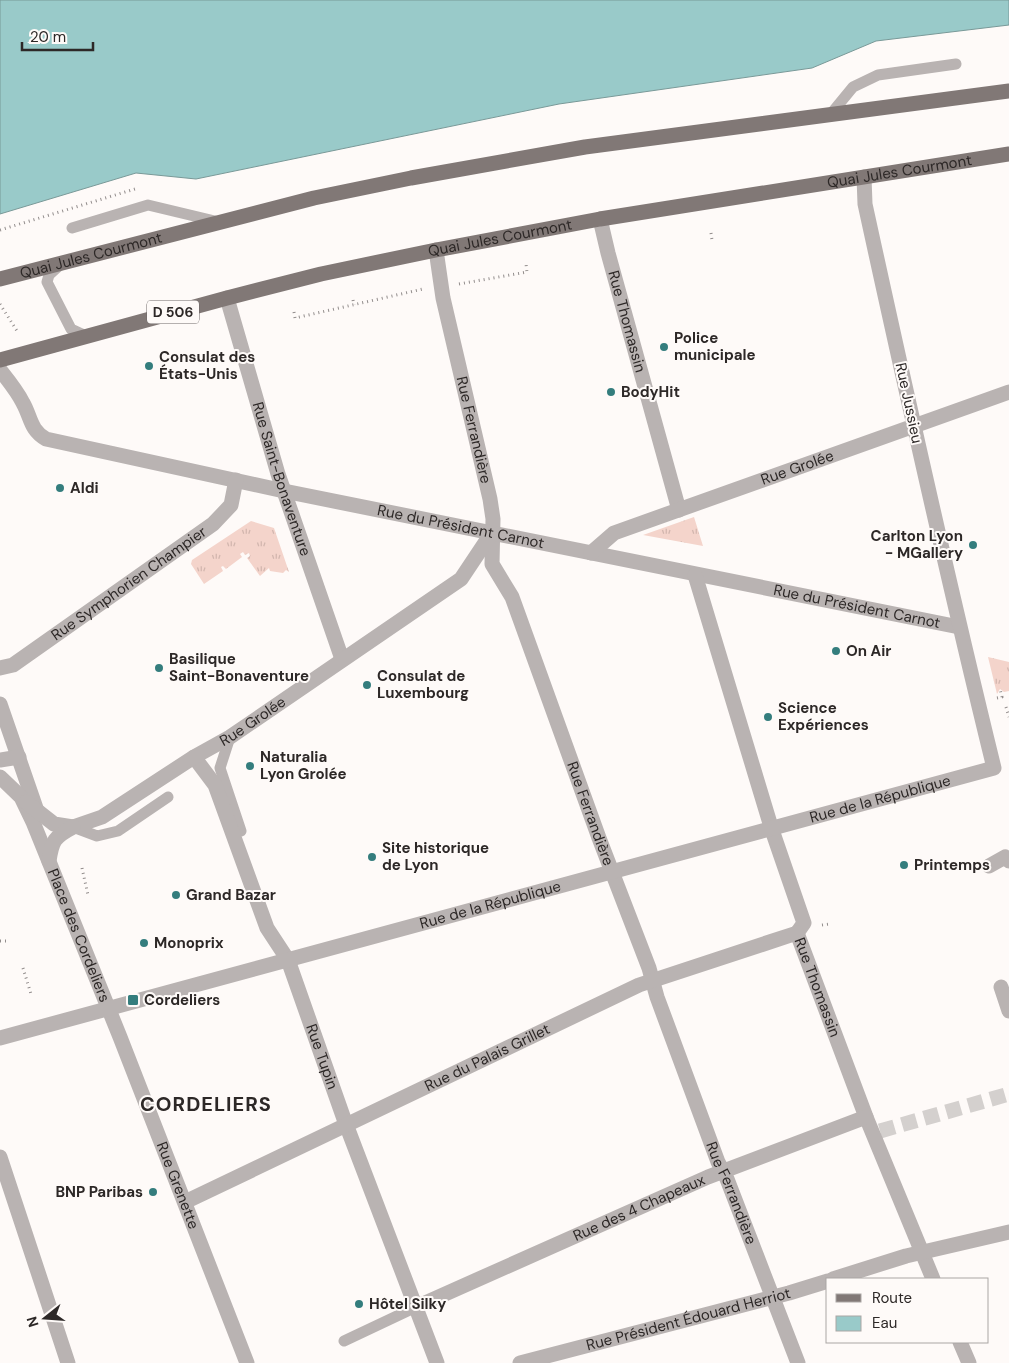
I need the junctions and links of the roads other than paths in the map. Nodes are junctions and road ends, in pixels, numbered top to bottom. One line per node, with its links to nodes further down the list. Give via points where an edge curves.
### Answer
1 (956, 64): 3 (lane, via 878,75 853,87)
2 (1009, 91): 3 (main road, Quai Jules Courmont)
3 (830, 115): 7 (main road, Quai Jules Courmont, via 586,147 343,192)
4 (1009, 154): 5 (main road, Quai Jules Courmont)
5 (864, 177): 6 (main road, Quai Jules Courmont); 17 (street, Rue Jussieu, via 866,204)
6 (600, 219): 9 (main road, Quai Jules Courmont); 20 (street, Rue Thomassin)
7 (219, 222): 8 (lane, via 148,205); 10 (main road, Quai Jules Courmont)
8 (72, 228)
9 (436, 250): 12 (main road, Quai Jules Courmont); 21 (street, Rue Ferrandière, via 440,285 490,499)
10 (61, 264): 11 (main road, Quai Jules Courmont); 13 (lane, via 49,275 47,282 71,329)
11 (0, 279)
12 (227, 298): 13 (main road, Quai Jules Courmont / D 506); 19 (street, Rue Saint-Bonaventure)
13 (86, 336): 14 (main road, Quai Jules Courmont)
14 (0, 360)
15 (0, 370): 18 (street, Rue du Président Carnot, via 23,404 32,427 46,439)
16 (1009, 392): 17 (street, Rue Grolée)
17 (914, 425): 20 (street, Rue Grolée); 24 (street, Rue Jussieu)
18 (236, 480): 19 (street, Rue du Président Carnot); 26 (street, Rue Symphorien Champier, via 231,505 212,524 13,665)
19 (284, 490): 21 (street, Rue du Président Carnot); 25 (street, Rue Saint-Bonaventure)
20 (679, 510): 22 (street, Rue Grolée, via 614,534)
21 (492, 533): 22 (street, Rue du Président Carnot); 25 (street, Rue Grolée, via 461,579); 43 (street, Rue Ferrandière, via 492,564 512,597)
22 (591, 553): 23 (street, Rue du Président Carnot)
23 (695, 574): 24 (street, Rue du Président Carnot); 38 (street, Rue Thomassin)
24 (959, 627): 32 (street, Rue Jussieu, via 994,768)
25 (342, 659): 28 (street, Rue Grolée)
26 (0, 668)
27 (0, 704): 29 (street, Place des Cordeliers)
28 (230, 737): 30 (street, Rue Grolée); 39 (lane, via 220,768)
29 (19, 756): 31 (street); 36 (street, Place des Cordeliers)
30 (194, 757): 37 (street, Rue Grolée, via 102,817); 45 (street, Rue Tupin, via 215,785 267,928)
31 (0, 760)
32 (980, 772): 38 (street, Rue de la République)
33 (0, 777): 35 (street, Place des Cordeliers)
34 (168, 797): 37 (lane, via 118,831 97,836)
35 (21, 798): 36 (street); 41 (street, Place des Cordeliers)
36 (38, 814): 37 (street, via 54,824); 41 (street, Place des Cordeliers)
37 (73, 827): 41 (street, Rue Grolée, via 58,835 52,844)
38 (772, 830): 43 (street, Rue de la République); 44 (street, Rue Thomassin, via 804,923)
39 (241, 831)
40 (1007, 859): 42 (street)
41 (49, 861): 48 (street, Place des Cordeliers)
42 (989, 866)
43 (612, 872): 45 (street, Rue de la République); 46 (street, Rue Ferrandière)
44 (797, 932): 46 (street, Rue du Palais Grillet); 51 (street, Rue Thomassin)
45 (288, 960): 48 (street, Rue de la République); 52 (street, Rue Tupin)
46 (652, 981): 52 (street, Rue du Palais Grillet); 54 (street, Rue Ferrandière)
47 (1001, 986): 49 (street)
48 (108, 1008): 50 (street, Rue de la République); 55 (street, Rue Grenette)
49 (1009, 1011)
50 (0, 1038)
51 (866, 1117): 54 (street, Rue des 4 Chapeaux); 57 (street, Rue Thomassin, via 877,1132)
52 (347, 1126): 55 (street, Rue du Palais Grillet); 62 (street, Rue Tupin)
53 (0, 1157): 65 (street)
54 (723, 1171): 61 (street, Rue Ferrandière); 62 (street, Rue des 4 Chapeaux)
55 (185, 1202): 66 (street, Rue Grenette)
56 (1009, 1232): 57 (street)
57 (922, 1252): 58 (street); 59 (street, Rue Thomassin)
58 (836, 1278)
59 (933, 1278)
60 (826, 1282): 61 (street, Rue Président Édouard Herriot)
61 (773, 1297): 68 (street, Rue Président Édouard Herriot); 69 (street, Rue Ferrandière)
62 (416, 1307): 63 (lane); 67 (street, Rue Tupin)
63 (344, 1342)
64 (960, 1343): 70 (street)
65 (68, 1363)
66 (247, 1363)
67 (437, 1363)
68 (520, 1363)
69 (798, 1363)
70 (969, 1363)

